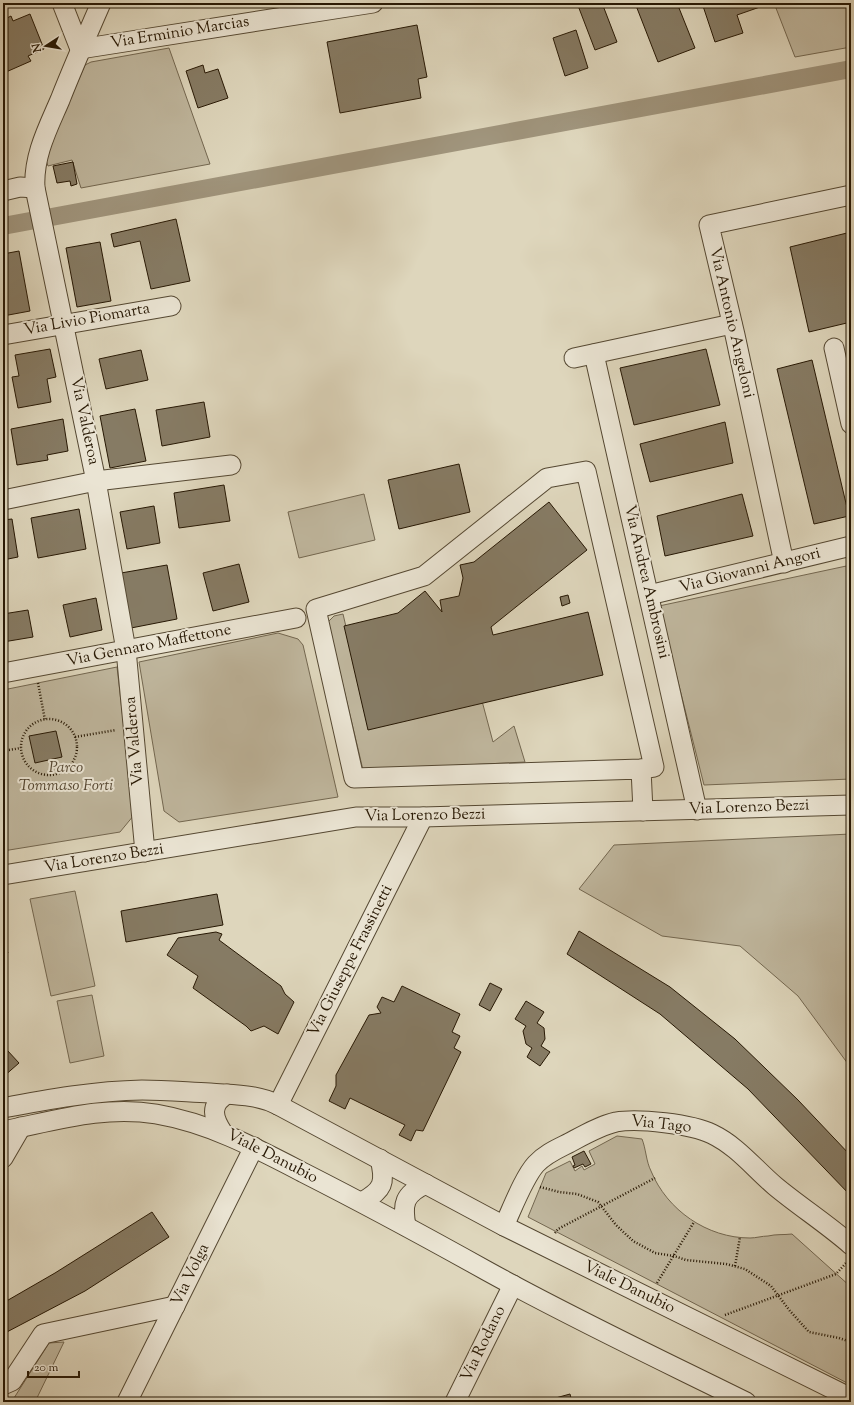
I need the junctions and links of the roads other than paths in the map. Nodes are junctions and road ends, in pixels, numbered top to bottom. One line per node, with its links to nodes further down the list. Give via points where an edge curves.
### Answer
1 (62, 3): 4 (street)
2 (101, 3): 4 (street, Via Valderoa)
3 (374, 3): 4 (street, Via Erminio Marcias)
4 (80, 49): 6 (street, Via Valderoa, via 38,152 35,173)
5 (3, 191): 6 (street, via 20,187)
6 (37, 195): 9 (street, Via Valderoa)
7 (851, 195): 10 (street, Via Antonio Angeloni, via 709,225)
8 (171, 306): 9 (street, Via Livio Piomarta)
9 (63, 324): 11 (street, Via Livio Piomarta); 17 (street, Via Valderoa)
10 (732, 324): 13 (street); 20 (street, Via Antonio Angeloni)
11 (3, 334)
12 (834, 348): 15 (street)
13 (594, 354): 14 (street); 21 (street, Via Andrea Ambrosini)
14 (574, 358)
15 (851, 424)
16 (231, 465): 17 (street)
17 (96, 481): 18 (street); 23 (street, Via Valderoa)
18 (3, 500)
19 (851, 546): 20 (street, Via Giovanni Angori)
20 (784, 563): 21 (street, Via Giovanni Angori)
21 (649, 595): 27 (street, Via Andrea Ambrosini)
22 (296, 618): 23 (street, Via Gennaro Maffettone)
23 (126, 650): 24 (street, Via Gennaro Maffettone); 30 (street, Via Valderoa)
24 (3, 673)
25 (641, 769): 25 (street, via 654,767 586,471 547,478 424,576 316,609 354,778); 28 (street)
26 (851, 805): 27 (street, Via Lorenzo Bezzi)
27 (697, 810): 28 (street, Via Lorenzo Bezzi)
28 (643, 811): 29 (street, Via Lorenzo Bezzi)
29 (423, 817): 30 (street, Via Lorenzo Bezzi, via 356,817); 33 (street, Via Giuseppe Frassinetti)
30 (145, 852): 31 (street, Via Lorenzo Bezzi)
31 (3, 876)
32 (227, 1094): 33 (street, Viale Danubio, via 263,1098); 34 (street, via 126,1091 64,1097); 36 (street, Viale Danubio, via 214,1109)
33 (278, 1105): 39 (street, Viale Danubio)
34 (3, 1108)
35 (12, 1129): 36 (street, via 96,1113 132,1111 179,1119); 38 (street)
36 (223, 1133): 37 (street, Viale Danubio)
37 (254, 1147): 41 (street, Viale Danubio); 46 (street, Via Volga)
38 (3, 1158)
39 (380, 1159): 40 (street, Viale Danubio); 41 (street, via 382,1186)
40 (426, 1184): 42 (street, via 414,1190 405,1201); 43 (street, Viale Danubio)
41 (362, 1202): 42 (street, Viale Danubio)
42 (406, 1226): 45 (street, Viale Danubio)
43 (504, 1226): 44 (street, Via Tago, via 536,1163 547,1154 595,1130 616,1122 631,1121 688,1126 711,1133 733,1147 774,1185); 48 (street, Viale Danubio, via 715,1331)
44 (851, 1245)
45 (513, 1285): 51 (street, Via Rodano); 52 (street, Viale Danubio)
46 (175, 1306): 47 (street, via 43,1334 12,1381); 50 (street, Via Volga)
47 (3, 1384)
48 (837, 1396): 49 (street, Viale Danubio)
49 (851, 1398)
50 (127, 1402)
51 (455, 1402)
52 (746, 1402)

